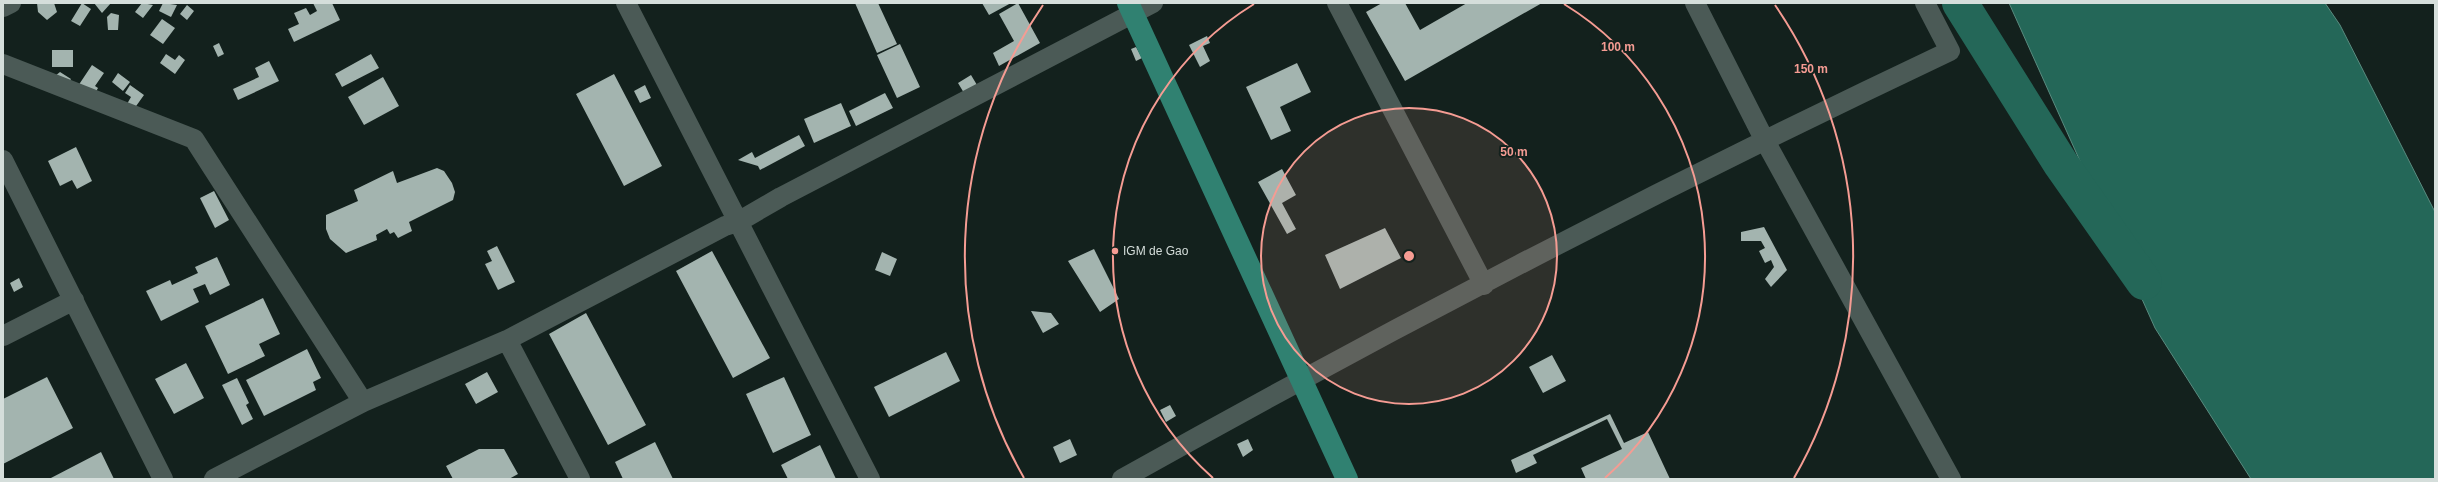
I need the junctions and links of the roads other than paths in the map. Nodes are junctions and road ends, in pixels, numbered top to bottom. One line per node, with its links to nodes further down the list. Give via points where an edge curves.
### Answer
1 (11, 3): 7 (street)
2 (626, 3): 12 (street)
3 (1153, 3): 8 (street)
4 (1337, 3): 13 (street)
5 (1695, 3): 10 (street)
6 (1925, 3): 10 (street, via 1950,51)
7 (3, 7)
8 (1130, 8): 12 (street, via 781,196); 17 (main road)
9 (3, 64): 18 (street, via 194,139)
10 (1764, 139): 13 (street); 25 (street)
11 (3, 160): 14 (street)
12 (738, 222): 16 (street, via 725,226); 22 (street)
13 (1484, 284): 17 (street)
14 (74, 300): 15 (street); 19 (street)
15 (3, 336)
16 (507, 340): 18 (street); 21 (street)
17 (1300, 379): 23 (street); 24 (main road)
18 (363, 402): 20 (street)
19 (163, 479)
20 (214, 479)
21 (580, 479)
22 (870, 479)
23 (1122, 479)
24 (1347, 479)
25 (1951, 479)

